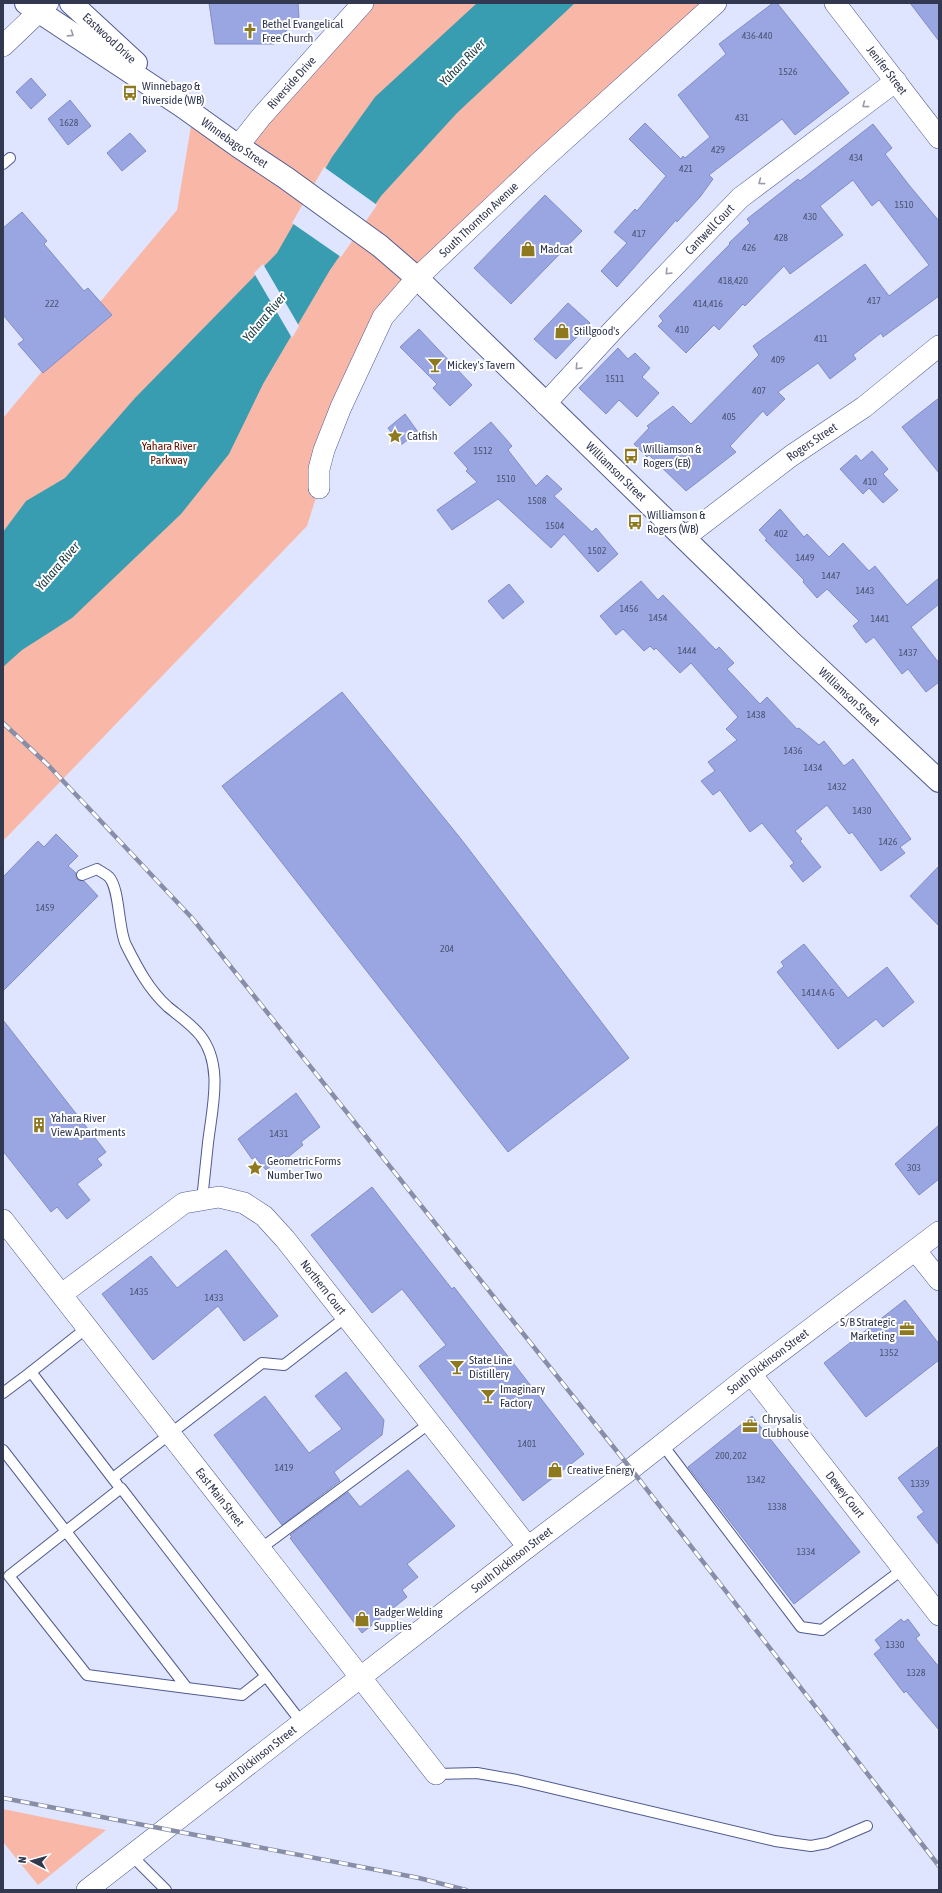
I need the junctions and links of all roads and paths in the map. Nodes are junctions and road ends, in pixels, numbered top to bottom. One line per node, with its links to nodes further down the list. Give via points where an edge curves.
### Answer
1 (71, 3): 8 (street, Eastwood Drive)
2 (363, 3): 10 (street, Riverside Drive)
3 (716, 3): 12 (street, South Thornton Avenue, via 551,152)
4 (834, 3): 7 (street, Jenifer Street)
5 (38, 6): 6 (street); 8 (street, Winnebago Street, one-way to 8)
6 (3, 46)
7 (896, 81): 9 (street, Jenifer Street); 14 (street, Cantwell Court, one-way to 14, via 740,198)
8 (182, 106): 10 (street, Winnebago Street)
9 (939, 138)
10 (238, 146): 11 (street, Winnebago Street)
11 (380, 246): 12 (street, Williamson Street)
12 (417, 278): 14 (street, Williamson Street); 15 (street, South Thornton Avenue, via 383,317 340,407 319,469)
13 (939, 346): 16 (street, Rogers Street, via 864,407 791,456)
14 (545, 404): 16 (street, Williamson Street)
15 (319, 488)
16 (684, 538): 17 (street, Williamson Street)
17 (939, 782)
18 (82, 875): 19 (lane, via 97,869 110,878 116,894 124,941 134,961 147,982 168,1006 200,1035 211,1053 214,1100)
19 (202, 1200): 24 (street, Northern Court, via 184,1203); 25 (street, Northern Court, via 219,1197 244,1203 264,1216)
20 (3, 1220): 24 (street, East Main Street)
21 (939, 1232): 22 (street, South Dickinson Street)
22 (916, 1250): 23 (street); 28 (street, South Dickinson Street)
23 (939, 1280)
24 (62, 1294): 26 (street, East Main Street)
25 (346, 1317): 30 (street, Northern Court); 31 (lane, via 284,1365 262,1363)
26 (88, 1328): 27 (lane); 31 (street, East Main Street)
27 (31, 1372): 29 (lane); 34 (lane)
28 (751, 1374): 32 (street, South Dickinson Street); 39 (street, Dewey Court)
29 (3, 1393)
30 (430, 1423): 37 (street, Northern Court); 38 (lane)
31 (170, 1434): 34 (lane); 38 (street, East Main Street)
32 (662, 1444): 37 (street, South Dickinson Street); 39 (lane, via 801,1628 822,1630)
33 (3, 1450): 36 (lane)
34 (113, 1478): 35 (lane)
35 (121, 1488): 36 (lane); 41 (lane)
36 (66, 1531): 43 (lane); 43 (lane, via 9,1576 87,1675)
37 (528, 1547): 42 (street, South Dickinson Street)
38 (260, 1550): 42 (street, East Main Street)
39 (903, 1569): 40 (street, Dewey Court)
40 (939, 1615)
41 (266, 1676): 43 (lane, via 242,1695); 44 (lane)
42 (360, 1678): 44 (street, South Dickinson Street); 45 (street, East Main Street)
43 (187, 1688)
44 (302, 1722): 47 (street, South Dickinson Street)
45 (436, 1774): 46 (lane, via 477,1773 517,1780 775,1841 811,1846 827,1844)
46 (867, 1826)
47 (131, 1855): 48 (street, South Dickinson Street); 49 (lane)
48 (87, 1890)
49 (166, 1890)

